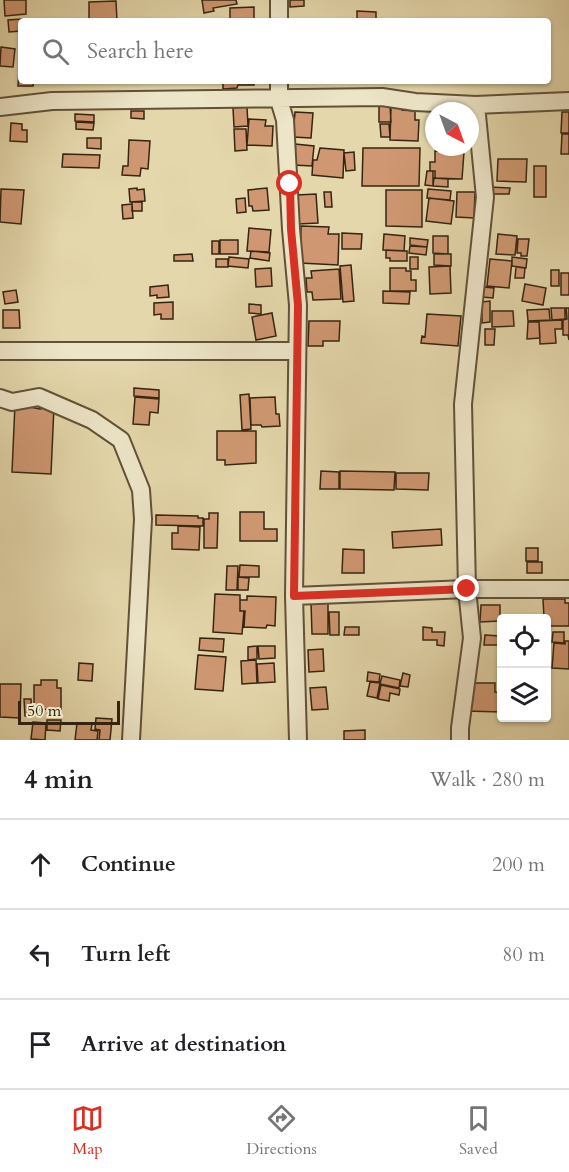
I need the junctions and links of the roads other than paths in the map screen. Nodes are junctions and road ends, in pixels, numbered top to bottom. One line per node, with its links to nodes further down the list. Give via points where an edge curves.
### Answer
1 (279, 0): 2 (street)
2 (279, 18)
3 (279, 84): 4 (street)
4 (279, 100): 6 (street, via 382,97); 8 (street, via 52,101); 11 (street, via 285,120 290,184)
5 (569, 101): 7 (street)
6 (425, 102)
7 (479, 105)
8 (0, 107)
9 (479, 136): 13 (street, via 485,197 463,404)
10 (0, 351): 11 (street)
11 (297, 351): 15 (street)
12 (0, 398): 16 (street, via 12,402 39,398 92,420 121,440 141,490 143,519)
13 (467, 589): 14 (street); 15 (street); 18 (street, via 472,638)
14 (569, 589)
15 (294, 596): 17 (street)
16 (131, 740)
17 (298, 740)
18 (460, 740)

